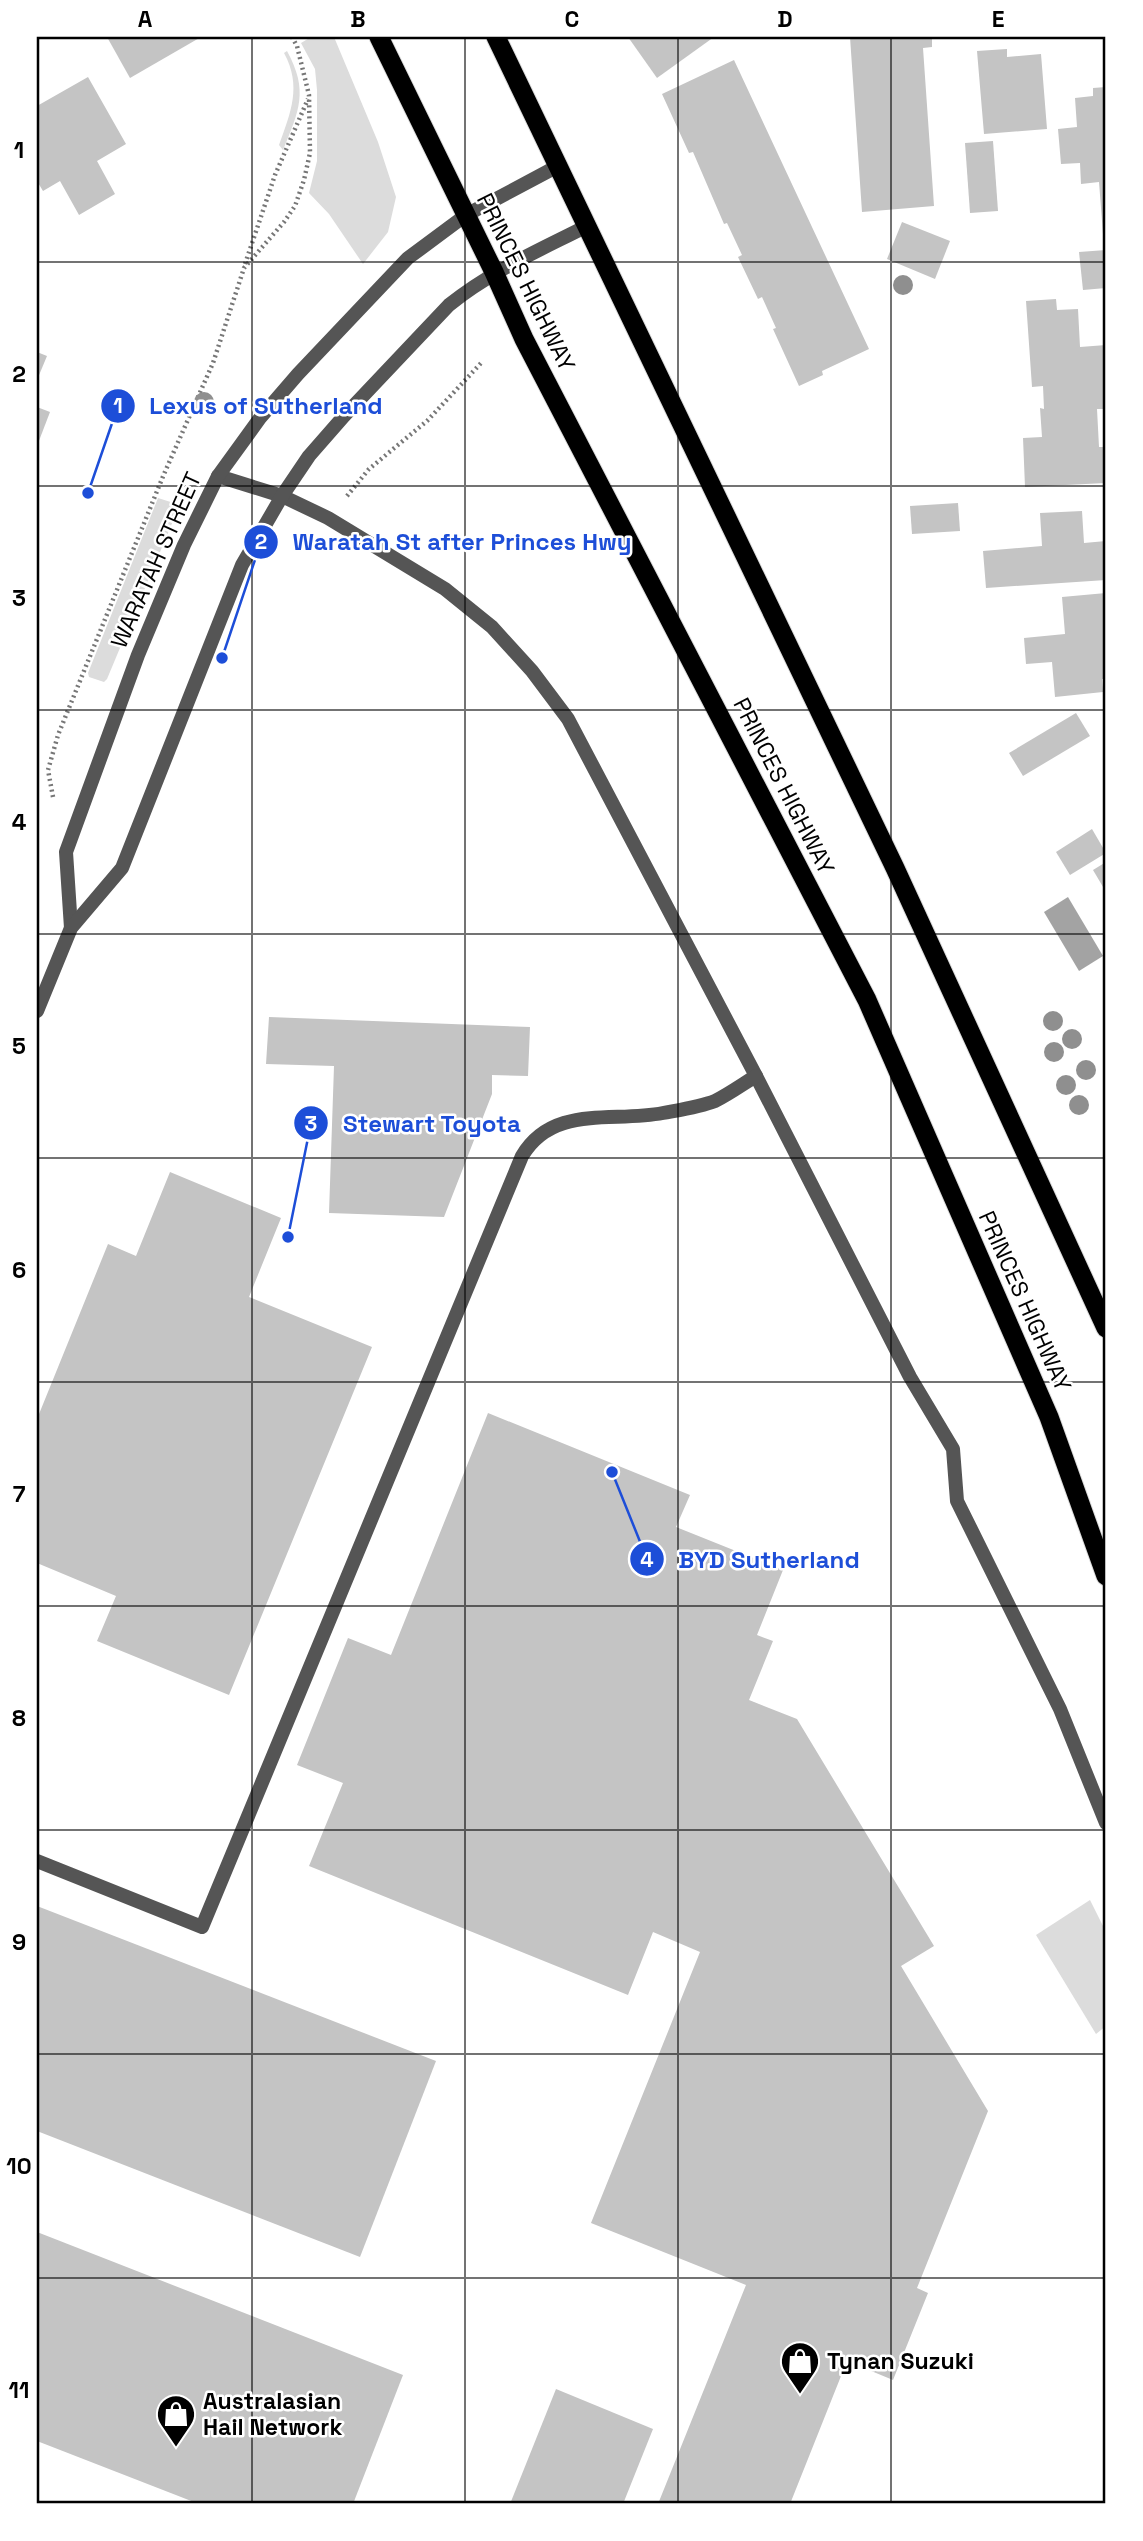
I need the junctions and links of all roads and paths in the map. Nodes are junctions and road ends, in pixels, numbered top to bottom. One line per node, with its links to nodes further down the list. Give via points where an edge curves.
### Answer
1 (292, 37): 4 (path)
2 (379, 37): 6 (highway, PRINCES HIGHWAY)
3 (496, 37): 5 (highway)
4 (309, 96): 8 (path, via 275,175); 8 (path, via 310,153 295,206)
5 (558, 166): 6 (street, WARATAH STREET); 7 (highway)
6 (466, 215): 9 (highway, PRINCES HIGHWAY); 11 (street, WARATAH STREET, via 408,258 360,307 260,418)
7 (587, 226): 9 (street, WARATAH STREET); 18 (highway, via 895,868)
8 (244, 268): 14 (path, via 213,363 58,736 48,770)
9 (494, 272): 12 (street, WARATAH STREET, via 449,304 309,456); 19 (highway, PRINCES HIGHWAY, via 524,339 867,1000 1049,1417)
10 (483, 361): 13 (path, via 428,421 369,469)
11 (218, 476): 12 (street); 15 (street, WARATAH STREET, via 138,655 66,852)
12 (282, 496): 13 (street); 15 (street, WARATAH STREET, via 242,565 122,868)
13 (328, 518): 17 (street, via 445,589 492,627 532,671 568,719)
14 (54, 803)
15 (71, 928): 16 (street, WARATAH STREET)
16 (37, 1011)
17 (756, 1076): 20 (street, via 910,1377 953,1448 957,1501 1060,1709); 21 (street, via 714,1101 660,1114 577,1119 540,1133 530,1143 202,1927)
18 (1106, 1328)
19 (1106, 1576)
20 (1106, 1823)
21 (37, 1861)

